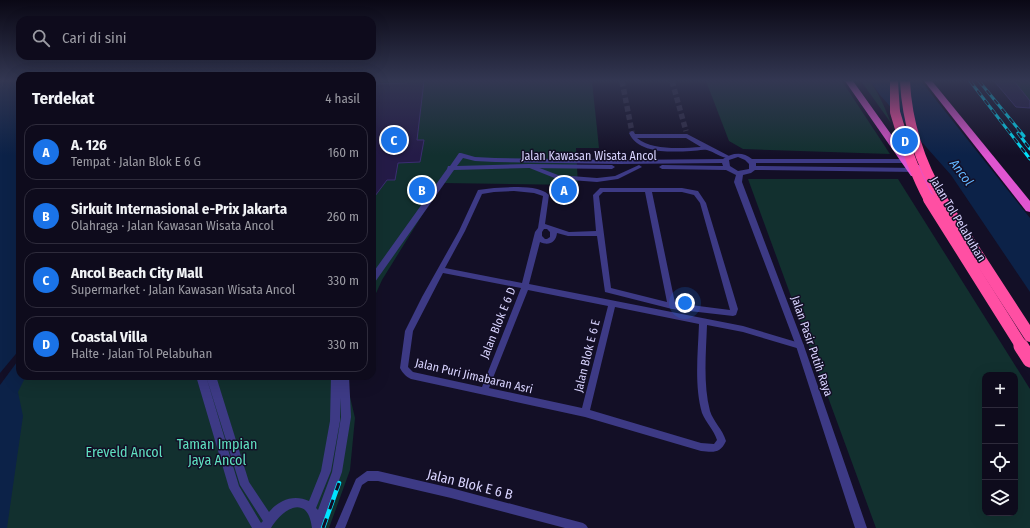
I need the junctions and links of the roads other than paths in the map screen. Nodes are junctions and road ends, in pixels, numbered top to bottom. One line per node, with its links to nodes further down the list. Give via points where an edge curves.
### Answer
1 (867, 106): 12 (highway)
2 (872, 106): 12 (highway)
3 (895, 106): 31 (highway, Jalan Tol Pelabuhan, bridge, via 905,147 936,213)
4 (906, 106): 28 (highway, Jalan Tol Pelabuhan, bridge, via 911,128 929,177 958,227)
5 (948, 106): 16 (highway)
6 (709, 148): 6 (street, via 646,147 636,142 632,134 686,134); 7 (street)
7 (727, 162): 8 (street, Jalan Kawasan Wisata Ancol); 9 (street, via 738,155); 11 (street, Jalan Kawasan Wisata Ancol); 14 (street)
8 (495, 163): 10 (street, Jalan Kawasan Wisata Ancol); 13 (street, Jalan Kawasan Wisata Ancol); 13 (street, Jalan Kawasan Wisata Ancol, via 461,155)
9 (752, 164): 12 (street, via 893,169); 14 (street, via 749,172)
10 (529, 166): 11 (street, Jalan Kawasan Wisata Ancol); 11 (street, via 566,179 597,180 616,178)
11 (639, 166)
12 (912, 166): 27 (highway); 30 (highway)
13 (450, 168): 22 (street)
14 (740, 174): 29 (street, Jalan Pasir Putih Raya, via 738,182)
15 (648, 190): 18 (street, via 599,192 596,195); 25 (street); 25 (street, via 692,191 700,197 734,311 732,313)
16 (1030, 208)
17 (541, 228): 19 (street, via 549,228); 20 (street, via 537,232); 21 (street, Jalan Puri Jimabaran Asri, via 546,195 541,191 520,189 480,192)
18 (600, 233): 19 (street, via 568,234 562,237); 25 (street, via 608,290)
19 (553, 234): 20 (street, via 547,240)
20 (538, 236): 23 (street, Jalan Blok E 6 D)
21 (442, 270): 23 (street); 36 (street, Jalan Puri Jimabaran Asri, via 409,331 404,368 411,375)
22 (376, 274)
23 (525, 286): 24 (street); 36 (street, Jalan Blok E 6 D)
24 (612, 304): 26 (street); 37 (street, Jalan Blok E 6 E)
25 (672, 306)
26 (703, 321): 29 (street, via 743,329); 37 (street, Jalan Puri Jimabaran Asri, via 700,381 709,421 718,430 722,441 716,448 701,447)
27 (1030, 331)
28 (1030, 336)
29 (800, 346): 44 (street, Jalan Pasir Putih Raya)
30 (1030, 355)
31 (1030, 360)
32 (202, 380): 41 (street, via 234,488)
33 (212, 380): 39 (street, via 245,485)
34 (336, 380): 38 (street, via 335,421 326,471)
35 (344, 380): 40 (street, via 346,417 337,472)
36 (484, 391): 37 (street, Jalan Puri Jimabaran Asri)
37 (585, 413)
38 (311, 508): 39 (street, via 293,503 281,507); 40 (street, via 316,515)
39 (267, 524)
40 (317, 527)
41 (258, 528)
42 (340, 528): 43 (street, Jalan Blok E 6 B, via 355,490 367,476 378,476 451,493)
43 (583, 528)
44 (861, 528)

